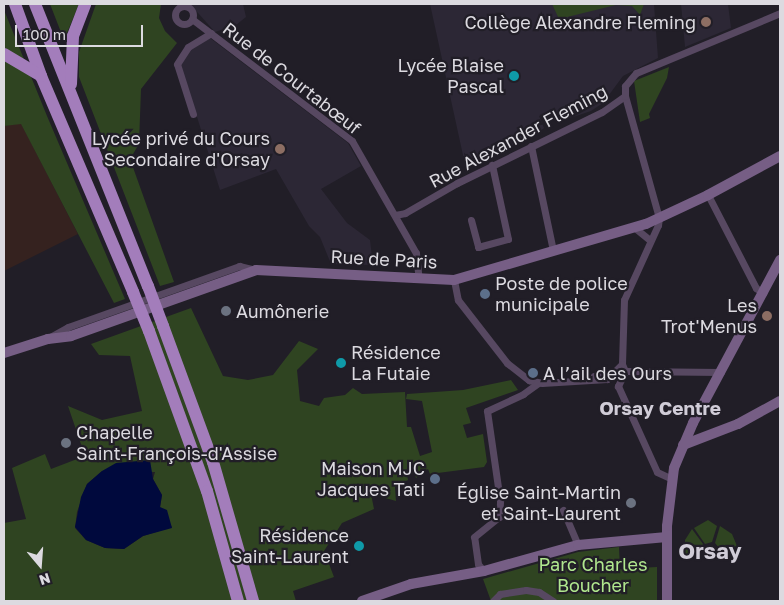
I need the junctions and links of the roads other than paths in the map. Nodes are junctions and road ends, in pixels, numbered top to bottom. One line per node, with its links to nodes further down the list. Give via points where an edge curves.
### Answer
1 (15, 4): 8 (highway)
2 (35, 4): 10 (highway)
3 (84, 4): 10 (highway, via 73,36 70,74)
4 (780, 13): 9 (street, Rue Alexander Fleming, via 636,73 625,86)
5 (192, 19): 6 (street, Rue de Courtabœuf)
6 (211, 33): 11 (street, via 188,47 177,64); 16 (street, Rue de Courtabœuf, via 352,141)
7 (4, 54): 8 (highway)
8 (41, 76): 42 (highway, bridge, via 149,331 198,463)
9 (625, 96): 12 (street, Rue Alexander Fleming, via 602,112); 17 (street)
10 (74, 102): 43 (highway, bridge, via 148,286 213,462)
11 (194, 114)
12 (531, 146): 14 (street, Rue Alexander Fleming); 21 (street)
13 (780, 156): 15 (main road)
14 (492, 165): 16 (street, Rue Alexander Fleming, via 405,213); 18 (street, via 508,239 478,247)
15 (708, 195): 17 (main road); 25 (street, via 756,288)
16 (395, 215): 23 (street, Rue de Courtabœuf, via 416,253)
17 (659, 218): 19 (main road); 20 (street)
18 (472, 220)
19 (635, 228): 20 (street); 21 (main road)
20 (650, 240): 27 (street, via 624,300)
21 (553, 250): 24 (main road)
22 (780, 260): 25 (main road)
23 (418, 273)
24 (454, 280): 26 (main road, Rue de Paris, via 256,270 71,336 48,338); 33 (street, Rue de Paris, via 458,300 507,363)
25 (763, 293): 29 (main road)
26 (4, 353)
27 (622, 364): 28 (street); 30 (street)
28 (625, 371): 29 (street); 30 (street); 34 (street)
29 (721, 372): 36 (main road)
30 (614, 373): 31 (street); 32 (street)
31 (583, 378)
32 (606, 380): 33 (street); 34 (street)
33 (538, 383): 41 (street, via 487,411 500,501 499,517 474,537 478,564)
34 (618, 386): 37 (street, via 657,472)
35 (780, 401): 36 (main road, via 738,424)
36 (683, 445): 37 (main road)
37 (672, 479): 39 (main road)
38 (564, 510): 40 (street)
39 (667, 537): 40 (main road); 47 (main road)
40 (578, 545): 41 (main road)
41 (484, 571): 44 (main road, via 411,584)
42 (238, 601)
43 (253, 601)
44 (362, 601)
45 (493, 601): 46 (street, via 500,594 526,590 539,592)
46 (553, 601)
47 (667, 601)

